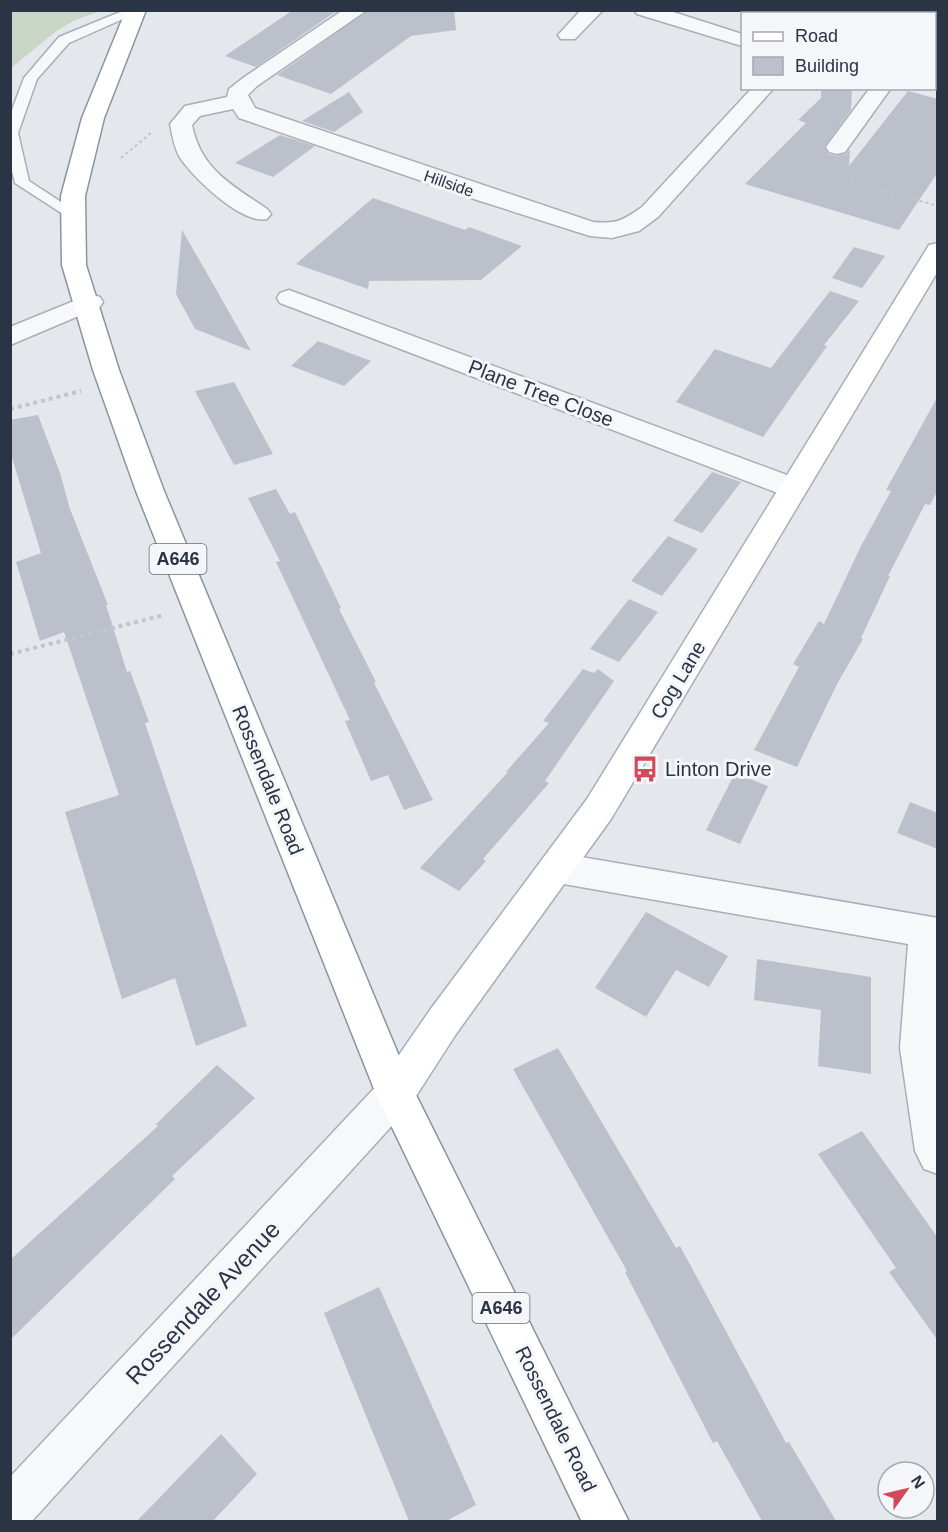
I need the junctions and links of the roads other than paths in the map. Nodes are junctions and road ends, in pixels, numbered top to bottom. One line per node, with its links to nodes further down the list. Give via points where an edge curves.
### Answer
1 (357, 10): 9 (street, via 250,81 237,94)
2 (593, 10): 5 (street)
3 (644, 10): 6 (street)
4 (136, 11): 12 (main road, Rossendale Road / A646, via 93,118 73,196); 12 (lane, via 64,40 46,57 31,78 11,133 22,183)
5 (568, 35)
6 (741, 40)
7 (762, 90): 9 (street, Hillside, via 650,212 631,226 612,231 590,229 485,195 248,113)
8 (880, 90): 10 (street)
9 (238, 101): 11 (street, via 193,111 181,124 183,140 207,177)
10 (843, 140)
11 (259, 214)
12 (74, 215): 15 (main road, Rossendale Road / A646, via 74,265)
13 (938, 250): 17 (main road, Cog Lane)
14 (288, 298): 17 (street, Plane Tree Close)
15 (88, 303): 16 (street); 20 (main road, Rossendale Road / A646, via 111,384 150,491)
16 (10, 337)
17 (794, 488): 18 (main road, Cog Lane, via 599,810)
18 (558, 868): 19 (street); 20 (main road, Cog Lane, via 443,1022)
19 (932, 934): 21 (street, via 919,1048)
20 (395, 1094): 22 (street, Rossendale Avenue); 23 (main road, Rossendale Road / A646)
21 (938, 1155)
22 (10, 1511)
23 (606, 1521)

